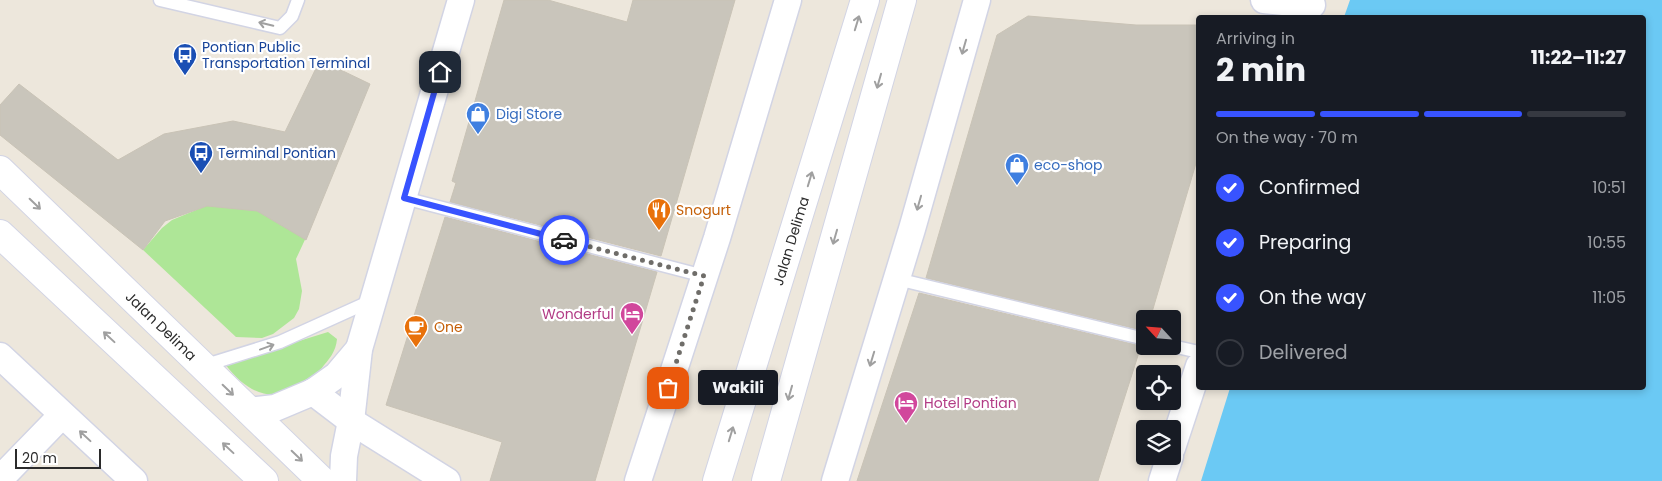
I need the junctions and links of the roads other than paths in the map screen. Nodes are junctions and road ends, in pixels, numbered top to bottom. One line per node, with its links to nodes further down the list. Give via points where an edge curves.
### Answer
1 (160, 0): 2 (lane, one-way to 1, via 292,16 280,28)
2 (298, 0)
3 (461, 0): 11 (street)
4 (788, 0): 13 (street)
5 (865, 0): 36 (street, Jalan Delima, one-way to 5)
6 (902, 0): 37 (street, one-way to 37)
7 (977, 0): 14 (street, one-way to 14)
8 (1264, 0): 9 (street)
9 (1311, 8)
10 (0, 170): 21 (street, Jalan Delima, one-way to 21)
11 (404, 198): 13 (lane); 15 (street)
12 (0, 234): 31 (street, one-way to 12)
13 (704, 276): 35 (street)
14 (897, 279): 16 (lane); 38 (street, one-way to 38)
15 (374, 299): 18 (street); 21 (lane, one-way to 15, via 280,342)
16 (1136, 337)
17 (1181, 348): 19 (lane)
18 (359, 349): 23 (street, via 337,375); 26 (street)
19 (1196, 351)
20 (0, 356): 25 (street)
21 (203, 366): 24 (street, Jalan Delima, one-way to 24)
22 (1196, 375): 27 (street)
23 (313, 392): 24 (street, via 275,408); 26 (street)
24 (249, 410): 32 (street, Jalan Delima, one-way to 32)
25 (62, 414): 29 (street); 30 (street, one-way to 25)
26 (351, 420): 33 (street); 34 (street)
27 (1181, 421)
28 (1167, 465): 39 (street)
29 (0, 479)
30 (134, 481)
31 (264, 481)
32 (322, 481)
33 (343, 481)
34 (447, 481)
35 (638, 481)
36 (717, 481)
37 (766, 481)
38 (835, 481)
39 (1162, 481)

